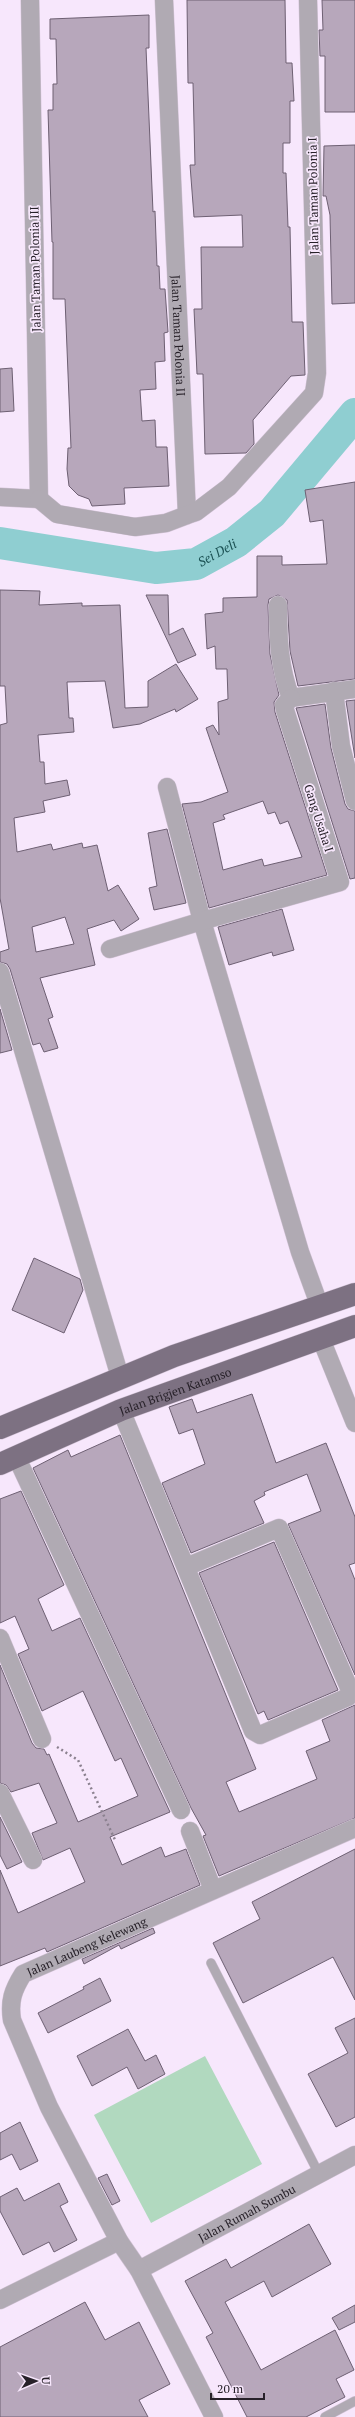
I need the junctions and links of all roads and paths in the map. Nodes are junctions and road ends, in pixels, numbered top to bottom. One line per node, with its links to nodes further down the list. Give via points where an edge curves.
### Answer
1 (30, 0): 5 (street, Jalan Taman Polonia III)
2 (164, 0): 6 (street, Jalan Taman Polonia II)
3 (308, 0): 6 (street, Jalan Taman Polonia I, via 317,373 314,393 229,486 196,512)
4 (0, 497): 5 (street)
5 (39, 499): 6 (street, via 58,514 135,527 166,523)
6 (187, 515)
7 (278, 605): 10 (street, via 281,661)
8 (355, 690): 9 (street)
9 (334, 691): 10 (street); 12 (street, via 341,746)
10 (291, 698): 13 (street, Gang Usaha I, via 284,705 285,710 340,882)
11 (167, 787): 13 (street)
12 (355, 801)
13 (202, 921): 14 (street); 17 (street, via 300,1252)
14 (110, 949)
15 (0, 972): 20 (street)
16 (355, 1294): 17 (main road)
17 (320, 1307): 20 (main road)
18 (355, 1326): 19 (main road, Jalan Brigjen Katamso)
19 (321, 1339): 21 (main road, Jalan Brigjen Katamso); 22 (street)
20 (120, 1377): 23 (main road)
21 (122, 1410): 24 (main road, Jalan Brigjen Katamso); 25 (street)
22 (355, 1423)
23 (0, 1428)
24 (8, 1460): 29 (street)
25 (186, 1567): 25 (street, via 279,1528 350,1690 348,1697 260,1735 256,1734)
26 (0, 1638): 27 (street)
27 (42, 1739): 32 (path, via 78,1760)
28 (0, 1794): 33 (street)
29 (181, 1810)
30 (355, 1828): 34 (street, Jalan Laubeng Kelewang)
31 (190, 1831): 34 (street)
32 (116, 1842)
33 (33, 1860)
34 (213, 1890): 38 (street, Jalan Laubeng Kelewang, via 24,1974 13,1991 10,2006 12,2020 48,2107)
35 (211, 1963): 37 (lane)
36 (355, 2155): 37 (street, Jalan Rumah Sumbu)
37 (319, 2174): 39 (street, Jalan Rumah Sumbu)
38 (119, 2241): 39 (street, Jalan Laubeng Kelewang); 40 (street)
39 (139, 2270): 42 (street, Jalan Laubeng Kelewang)
40 (0, 2300)
41 (355, 2401): 43 (lane)
42 (214, 2417)
43 (326, 2417)

